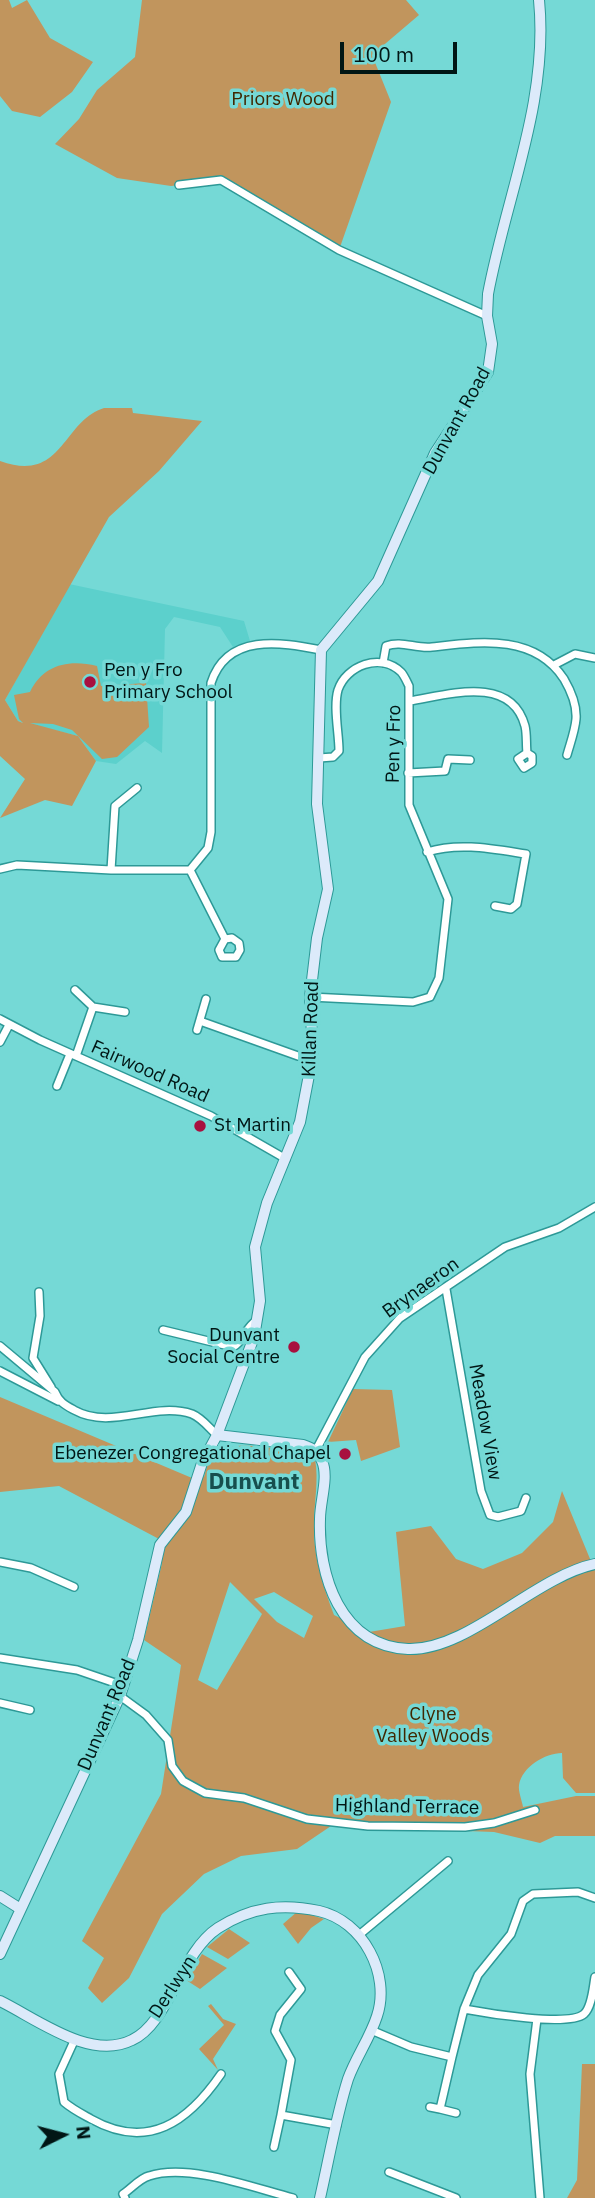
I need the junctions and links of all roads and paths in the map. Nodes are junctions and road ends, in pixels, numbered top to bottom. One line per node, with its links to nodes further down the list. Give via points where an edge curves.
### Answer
1 (538, 0): 3 (street, Dunvant Road, via 541,60 496,254)
2 (179, 185): 3 (street, via 221,180 339,250)
3 (487, 316): 4 (street, Dunvant Road, via 492,344 488,372 435,453 378,581)
4 (321, 650): 11 (street, Killan Road); 18 (street, via 265,642 245,646 221,663 211,683 211,832 208,848)
5 (595, 658): 7 (street, via 575,654)
6 (383, 663): 7 (street, via 386,646 397,642 425,648 496,642 524,648); 8 (street, Pen y Fro, via 401,671); 11 (street, via 363,664 349,671 337,694 339,751 333,757)
7 (554, 665): 10 (street, via 573,695 576,711)
8 (410, 701): 9 (street, via 468,691 504,698 525,726); 13 (street, Pen y Fro)
9 (527, 753)
10 (566, 755)
11 (319, 758): 22 (street, Killan Road, via 317,804 328,890)
12 (470, 761): 13 (street, via 448,759 445,771)
13 (408, 773): 15 (street, Pen y Fro, via 409,805)
14 (137, 788): 17 (street, via 115,806)
15 (427, 852): 19 (street, via 442,847 479,847 526,853 517,904 511,909); 22 (street, Pen y Fro, via 448,899 439,978 430,997 413,1002)
16 (0, 870): 17 (street, via 17,864)
17 (111, 870): 18 (street)
18 (190, 870): 20 (street)
19 (495, 906)
20 (225, 939)
21 (75, 990): 24 (street)
22 (310, 997): 31 (street, Killan Road)
23 (206, 999): 27 (street)
24 (93, 1007): 25 (street); 32 (street)
25 (125, 1012)
26 (0, 1019): 28 (street, Fairwood Road)
27 (200, 1021): 29 (street); 31 (street, via 298,1056)
28 (9, 1025): 30 (street); 32 (street, Fairwood Road)
29 (197, 1030)
30 (0, 1042)
31 (313, 1054): 34 (street, Killan Road, via 300,1122)
32 (73, 1055): 33 (street); 34 (street, Fairwood Road, via 211,1116)
33 (57, 1086)
34 (286, 1158): 38 (street, Killan Road, via 255,1247 260,1301)
35 (595, 1207): 36 (street, Brynaeron, via 559,1228 505,1247)
36 (446, 1289): 45 (street, Brynaeron, via 400,1318 365,1357); 46 (street, Meadow View, via 481,1490 490,1515 521,1511)
37 (39, 1292): 42 (street, via 33,1357)
38 (256, 1321): 39 (street, via 233,1347); 44 (street, Killan Road)
39 (163, 1330)
40 (0, 1346): 42 (street)
41 (0, 1371): 43 (street)
42 (55, 1392): 43 (street)
43 (58, 1401): 44 (street, via 86,1416 106,1419 189,1413)
44 (217, 1435): 45 (street); 51 (street, Dunvant Road, via 202,1463 186,1513 160,1545)
45 (316, 1450): 48 (street, via 323,1463 320,1520 327,1585 350,1623 368,1637 407,1649 432,1646 554,1580)
46 (526, 1498)
47 (0, 1562): 49 (street, via 31,1568 57,1584)
48 (595, 1564)
49 (74, 1587)
50 (0, 1658): 51 (street, Highland Terrace, via 77,1670)
51 (122, 1691): 54 (street, Highland Terrace, via 168,1740 172,1766 183,1781 205,1793 244,1798 307,1819 368,1826 465,1827); 58 (street, Dunvant Road)
52 (24, 1697): 53 (street, via 27,1708)
53 (0, 1703)
54 (535, 1810)
55 (449, 1861): 59 (street)
56 (0, 1896): 58 (street)
57 (595, 1898): 64 (street, via 562,1892 533,1894 523,1901 511,1934 478,1975)
58 (19, 1908): 60 (street, Dunvant Road)
59 (359, 1935): 66 (street, Derlwyn, via 380,1974 378,2013); 67 (street, Derlwyn, via 330,1914 290,1905 248,1911 216,1929 195,1952 163,2010 134,2040 102,2048)
60 (0, 1954)
61 (289, 1972): 73 (street, via 304,1992 280,2015 275,2031 293,2071)
62 (595, 1977): 65 (street, via 587,2011 580,2017)
63 (0, 2001): 67 (street, Derlwyn)
64 (464, 2008): 65 (street); 68 (street)
65 (537, 2019): 81 (street, via 530,2074)
66 (371, 2029): 68 (street, via 411,2047); 74 (street, Derlwyn, via 349,2078)
67 (75, 2039): 69 (street, via 59,2074 64,2102 121,2134 146,2133 175,2123 203,2100)
68 (452, 2057): 71 (street)
69 (221, 2074)
70 (430, 2107): 71 (street)
71 (440, 2109): 72 (street)
72 (456, 2113)
73 (281, 2115): 74 (street); 75 (street)
74 (337, 2125): 80 (street, Derlwyn)
75 (274, 2147)
76 (389, 2172): 78 (street, via 397,2179)
77 (122, 2197): 79 (street, via 148,2176 174,2172)
78 (459, 2197)
79 (293, 2198)
80 (320, 2198)
81 (540, 2198)

